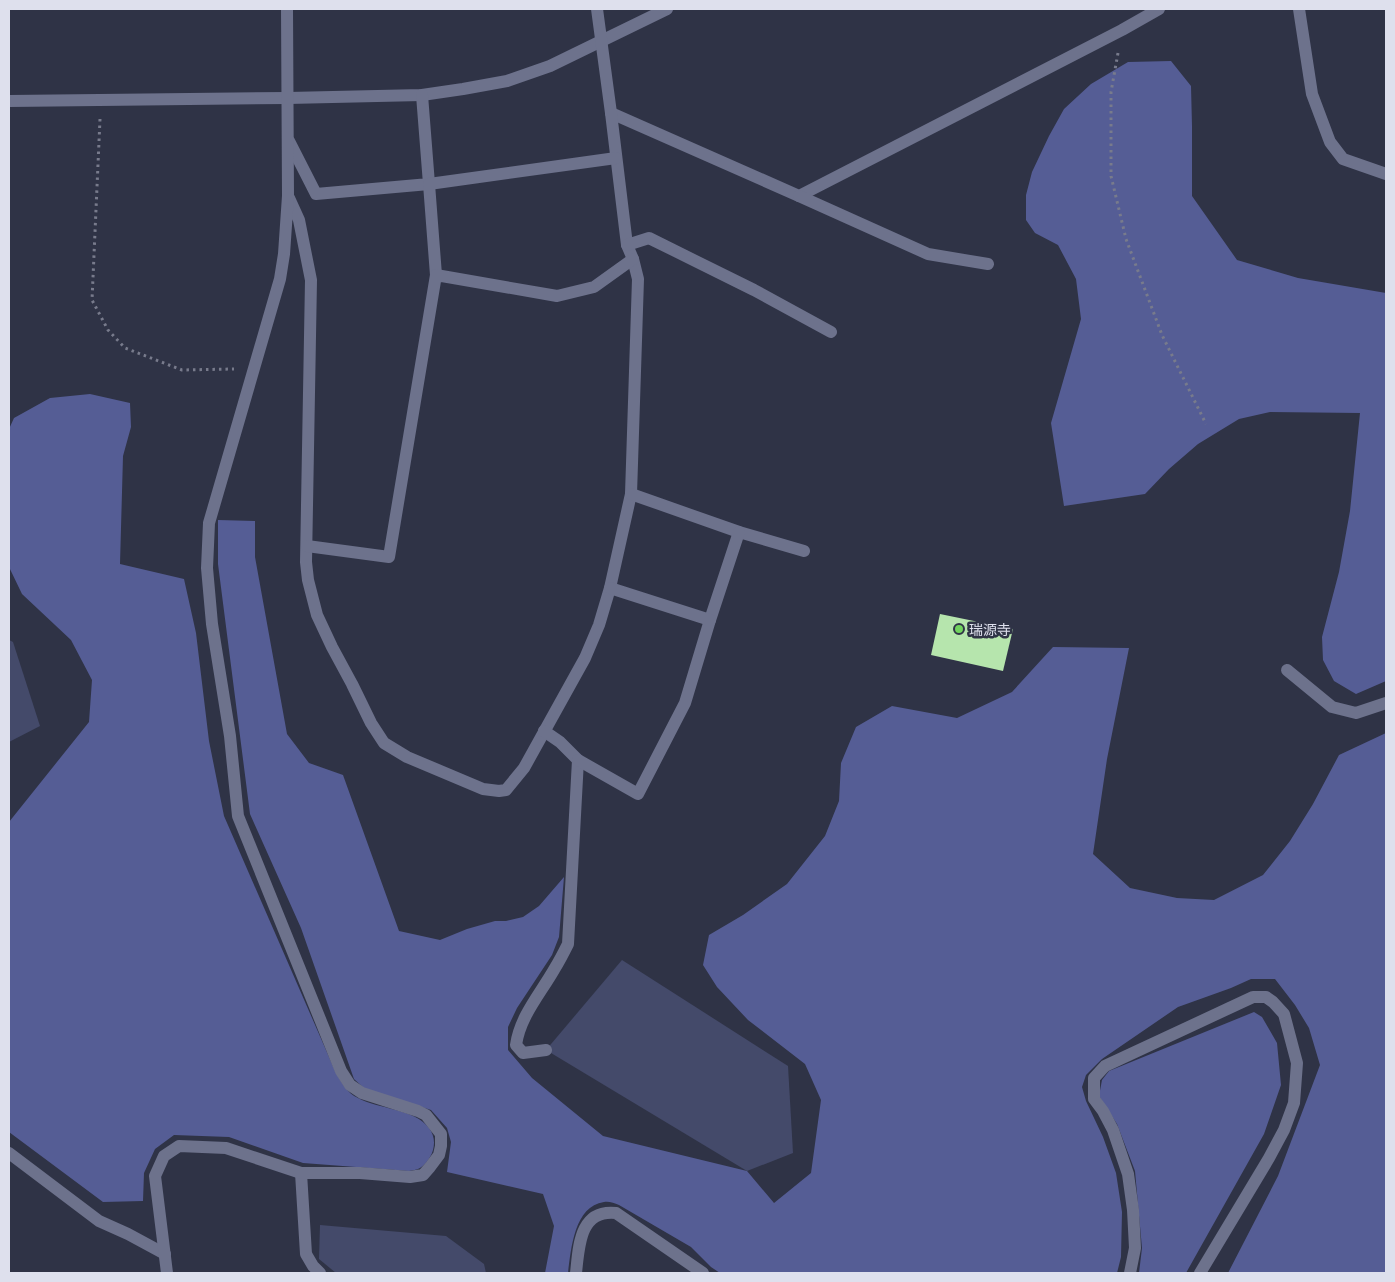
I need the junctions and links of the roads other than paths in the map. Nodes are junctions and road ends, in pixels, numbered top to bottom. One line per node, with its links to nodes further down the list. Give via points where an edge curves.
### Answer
1 (287, 9): 8 (street)
2 (597, 9): 6 (street)
3 (667, 9): 6 (street)
4 (1159, 9): 16 (street)
5 (1299, 9): 13 (street, via 1312,94 1330,142 1343,158)
6 (601, 41): 7 (street, via 550,66 507,81); 10 (street)
7 (422, 95): 8 (street); 14 (street)
8 (288, 98): 9 (street); 11 (street)
9 (9, 101)
10 (612, 113): 12 (street); 16 (street)
11 (288, 138): 14 (street, via 316,194); 15 (street)
12 (616, 158): 14 (street); 17 (street)
13 (1386, 174)
14 (429, 184): 20 (street)
15 (288, 196): 24 (street, via 299,220 311,280); 34 (street, via 280,279 209,523 207,568 212,624 230,736 238,816 341,1071 350,1085 362,1093 426,1116 441,1134 442,1146 439,1155 423,1174 410,1177)
16 (798, 196): 19 (street, via 928,254)
17 (626, 245): 18 (street); 21 (street, via 649,238)
18 (634, 259): 20 (street, via 594,287 557,296); 22 (street, via 638,280)
19 (988, 264)
20 (436, 275): 24 (street, via 389,557)
21 (831, 332)
22 (630, 494): 23 (street); 26 (street)
23 (739, 532): 25 (street); 27 (street)
24 (307, 546): 30 (street, via 308,580 317,615 371,723 388,746 483,789 499,791 506,790 524,768)
25 (804, 551)
26 (610, 588): 27 (street); 30 (street, via 585,658)
27 (710, 620): 31 (street, via 686,703 638,794)
28 (1287, 670): 29 (street, via 1332,707 1356,713)
29 (1386, 703)
30 (544, 730): 31 (street)
31 (578, 760): 32 (street, via 568,944 526,1014 516,1044 523,1052)
32 (546, 1050)
33 (9, 1153): 35 (street, via 99,1221)
34 (301, 1173): 35 (street, via 226,1148 179,1146 164,1156 155,1176); 37 (street, via 306,1254)
35 (164, 1254): 36 (street)
36 (167, 1273)
37 (320, 1273)
38 (576, 1273): 39 (street, via 584,1230 594,1218 608,1212 616,1213)
39 (703, 1273)
40 (1130, 1273): 41 (street, via 1135,1248 1128,1174 1113,1130 1094,1099 1094,1078 1104,1066 1253,997 1266,998 1284,1014 1297,1063 1294,1104 1284,1130)
41 (1200, 1273)

